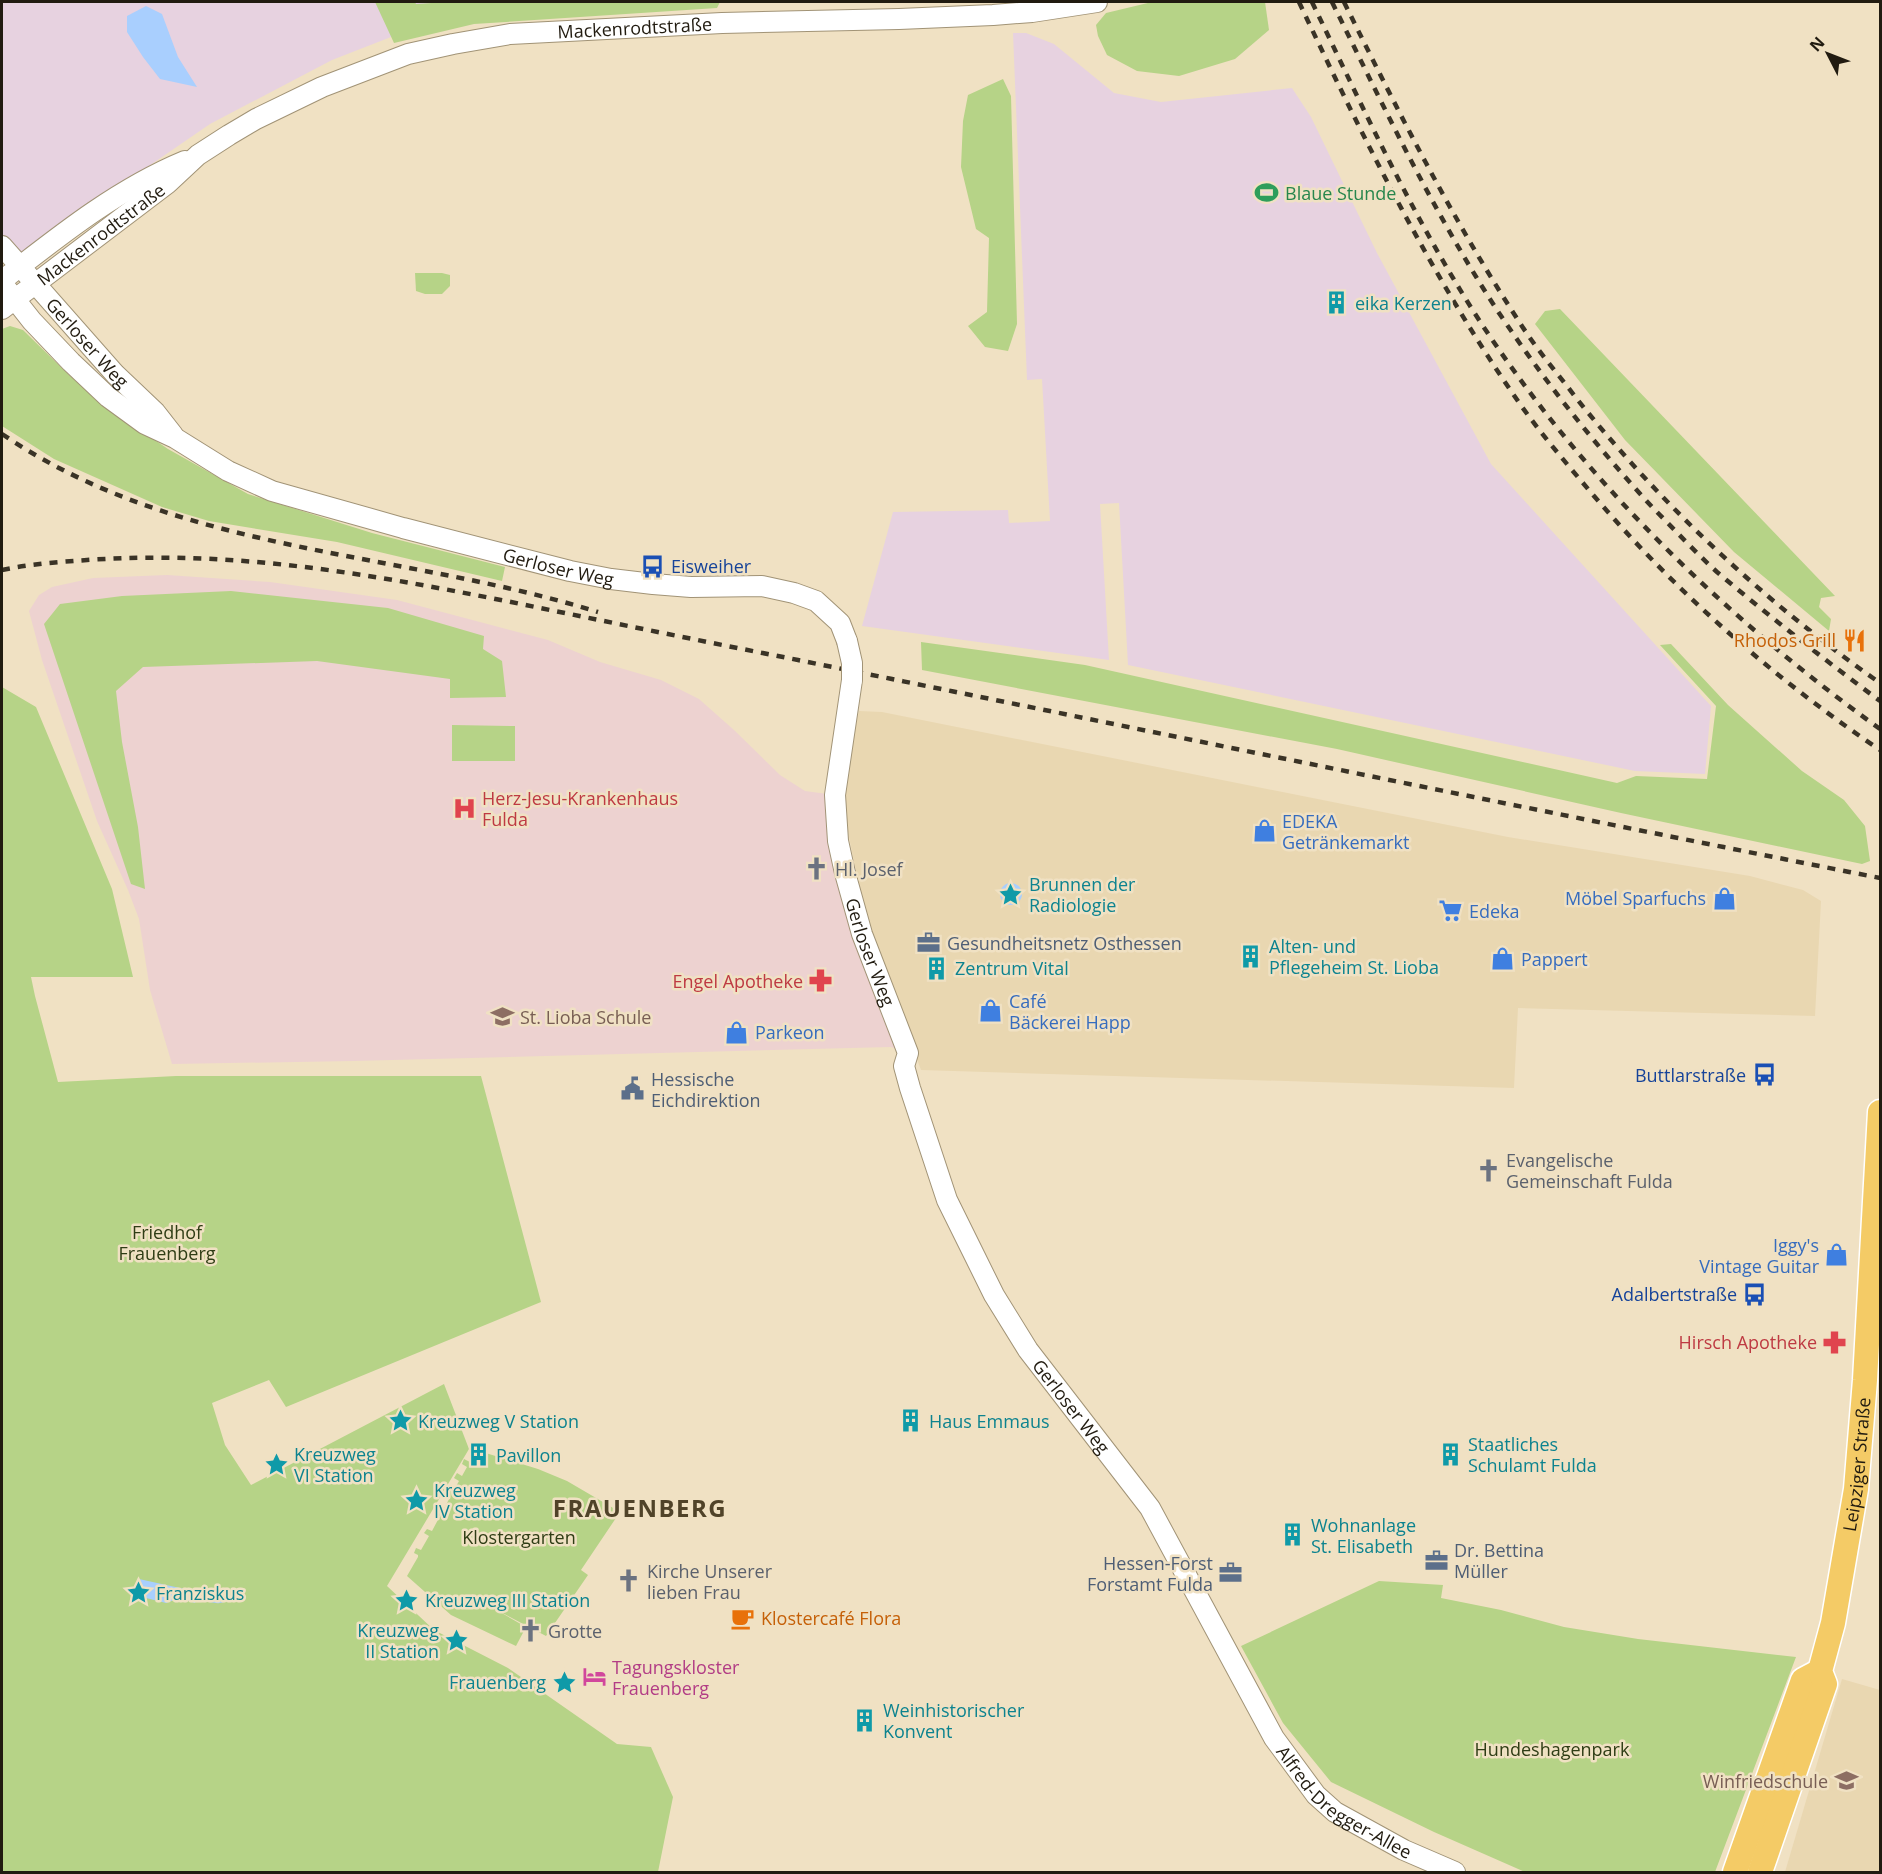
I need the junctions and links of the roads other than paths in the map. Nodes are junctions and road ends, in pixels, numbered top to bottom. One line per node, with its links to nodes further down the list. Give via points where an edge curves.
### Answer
1 (1097, 2): 2 (street, Mackenrodtstraße, via 974,16 510,34 408,54 360,71 256,119)
2 (198, 155): 4 (street, Mackenrodtstraße, via 159,171 118,195); 6 (street, Mackenrodtstraße, via 168,183)
3 (2, 246): 4 (street, Gerloser Weg)
4 (20, 267): 5 (street, Mackenrodtstraße); 6 (street, Gerloser Weg)
5 (2, 282): 7 (street, Gerloser Weg)
6 (34, 284): 7 (street, Mackenrodtstraße); 8 (street, Gerloser Weg)
7 (8, 304): 8 (street, Gerloser Weg, via 32,321 108,397 145,424)
8 (175, 438): 11 (street, Gerloser Weg, bridge, via 228,471 272,491 403,528 611,579 691,587 762,586 795,593 816,601 840,623 848,641 852,680 835,795 838,841 862,934 908,1053 904,1066 947,1200 994,1295 1028,1350 1150,1508)
9 (1881, 1112): 10 (main road, Leipziger Straße, via 1856,1489 1835,1612)
10 (1820, 1671): 13 (main road, via 1803,1680); 14 (main road, Leipziger Straße, via 1825,1684)
11 (1274, 1738): 12 (street, Alfred-Dregger-Allee, via 1316,1794 1335,1812 1404,1850)
12 (1455, 1872)
13 (1735, 1872)
14 (1760, 1872)

